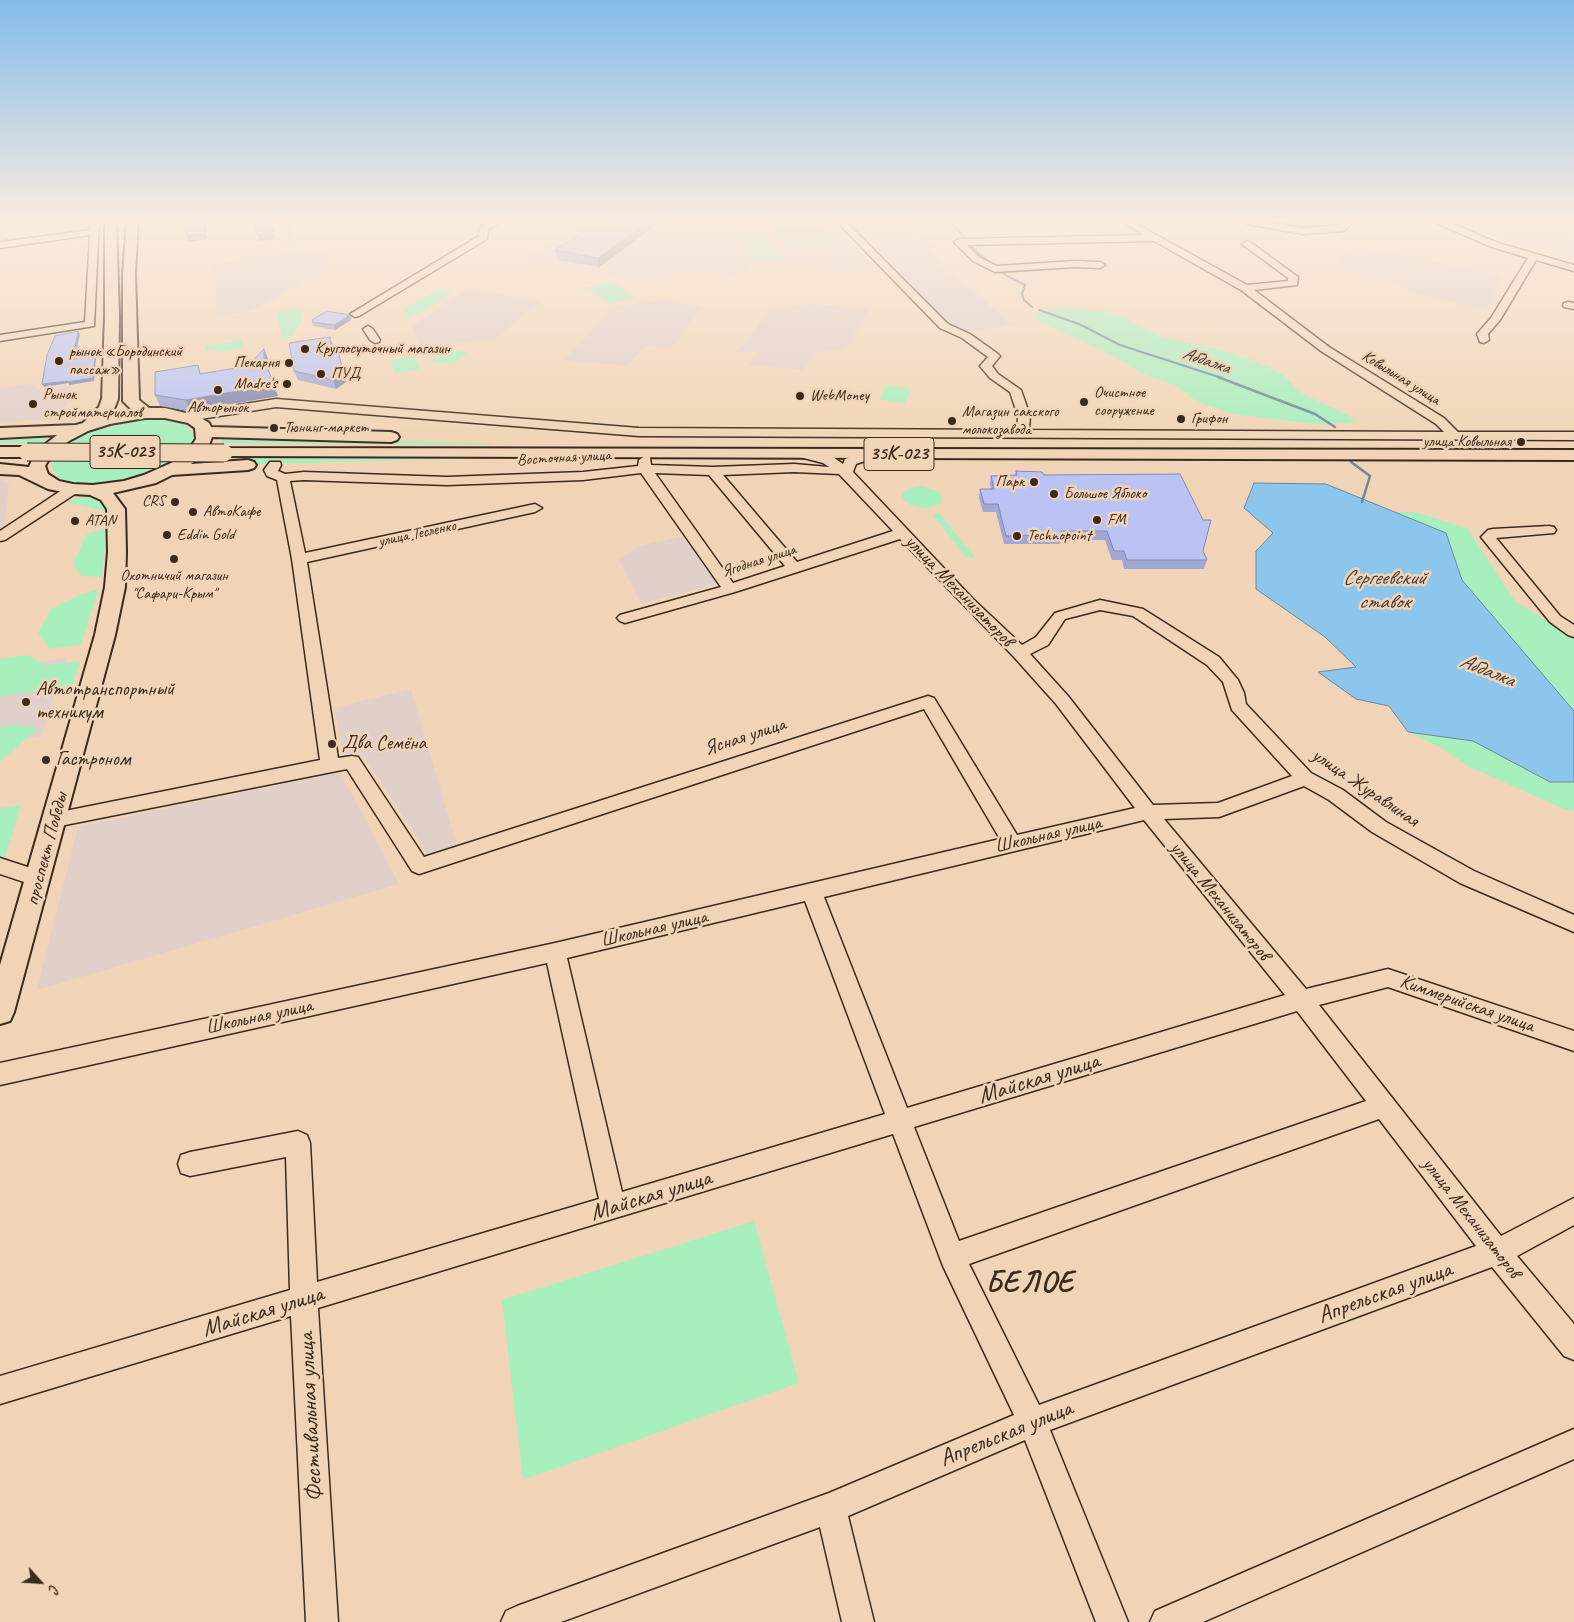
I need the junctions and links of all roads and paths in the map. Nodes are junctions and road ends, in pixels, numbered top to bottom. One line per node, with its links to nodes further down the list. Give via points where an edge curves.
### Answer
1 (91, 297): 10 (street, via 90,324)
2 (111, 297): 16 (main road, via 110,399 106,409)
3 (130, 297): 14 (main road, via 132,402)
4 (384, 297): 8 (street)
5 (915, 297): 19 (street, via 944,326 966,336 994,356 986,366 994,376 1015,390 1024,416)
6 (1256, 297): 20 (street, Ковыльная улица, via 1325,349 1440,421)
7 (1510, 297): 12 (street, via 1496,320 1482,334)
8 (355, 314)
9 (368, 329): 11 (street)
10 (0, 338)
11 (375, 340)
12 (1484, 340)
13 (225, 411): 15 (street); 17 (street); 19 (street, via 276,403 639,432)
14 (145, 413): 15 (main road); 16 (main road)
15 (188, 417): 17 (main road)
16 (86, 427): 18 (main road); 38 (main road, via 49,449 37,466)
17 (204, 429): 23 (main road, via 494,440); 34 (main road, via 204,439 198,449)
18 (0, 433)
19 (1023, 434): 20 (street)
20 (1455, 436): 21 (street)
21 (1574, 436)
22 (0, 446): 25 (main road, 35К-023)
23 (608, 448): 24 (main road, 35К-023); 26 (main road, 35К-023)
24 (1574, 448)
25 (30, 449): 26 (main road, 35К-023, bridge); 27 (main road, 35К-023)
26 (226, 449): 28 (main road, 35К-023)
27 (0, 452)
28 (588, 454): 32 (main road, 35К-023); 35 (main road)
29 (801, 454): 30 (main road, 35К-023); 32 (main road, 35К-023); 37 (street, улица Механизаторов, via 828,460)
30 (872, 454): 31 (main road, 35К-023); 37 (street, via 850,462)
31 (1574, 455)
32 (645, 461): 35 (street, Восточная улица, via 583,476 447,481 304,476); 36 (street, Восточная улица); 49 (street)
33 (0, 469): 38 (main road, via 21,470)
34 (170, 470): 35 (main road); 39 (main road)
35 (279, 471): 47 (street)
36 (713, 471): 37 (street, Восточная улица, via 794,468); 48 (street)
37 (846, 473): 45 (street, улица Механизаторов)
38 (40, 477): 40 (main road, via 54,485)
39 (150, 479): 41 (main road); 42 (main road, via 131,491)
40 (73, 489): 41 (main road); 46 (street)
41 (93, 490): 42 (main road, via 107,496)
42 (116, 508): 56 (main road, проспект Победы, via 115,587)
43 (535, 508): 47 (street, улица Тесленко)
44 (1549, 530): 51 (street, via 1493,533 1488,537 1555,619)
45 (903, 533): 48 (street, Ягодная улица); 52 (street, улица Механизаторов)
46 (0, 537)
47 (299, 559): 53 (street)
48 (794, 568): 49 (street, Ягодная улица)
49 (730, 589): 50 (street, Ягодная улица)
50 (625, 618)
51 (1574, 632)
52 (1020, 653): 54 (street, улица Журавлиная, via 1042,641 1060,616 1100,605 1138,612 1213,661 1230,680 1238,706); 55 (street, улица Механизаторов, via 1062,700)
53 (330, 765): 56 (street); 57 (street, Ясная улица, via 352,762 419,866 928,702)
54 (1305, 778): 55 (street, Школьная улица, via 1219,810); 61 (street, улица Журавлиная, via 1336,795 1379,827 1467,877)
55 (1148, 812): 57 (street, Школьная улица); 63 (street, улица Механизаторов)
56 (56, 820): 59 (main road, проспект Победы)
57 (1012, 843): 60 (street, Школьная улица)
58 (0, 866): 59 (street)
59 (39, 879): 64 (main road, проспект Победы)
60 (812, 892): 62 (street, Школьная улица); 68 (street)
61 (1574, 924)
62 (555, 952): 66 (street, Школьная улица); 70 (street)
63 (1302, 1000): 65 (street, Киммерийская улица, via 1388,978); 67 (street, улица Механизаторов); 68 (street, Майская улица)
64 (0, 1012)
65 (1574, 1040)
66 (0, 1074)
67 (1384, 1106): 72 (street, улица Механизаторов); 73 (street)
68 (901, 1121): 70 (street, Майская улица); 73 (street)
69 (190, 1164): 74 (street, Фестивальная улица, via 298,1142)
70 (613, 1207): 74 (street, Майская улица)
71 (1574, 1211): 72 (street, Апрельская улица)
72 (1498, 1252): 75 (street, улица Механизаторов); 77 (street, Апрельская улица)
73 (952, 1257): 77 (street)
74 (304, 1300): 76 (street, Майская улица); 80 (street, Фестивальная улица)
75 (1574, 1346)
76 (0, 1390)
77 (1032, 1422): 79 (street, Апрельская улица); 83 (street)
78 (1574, 1444): 84 (street)
79 (831, 1508): 81 (street, Апрельская улица); 82 (street)
80 (322, 1622)
81 (517, 1622)
82 (858, 1622)
83 (1112, 1622)
84 (1166, 1622)

